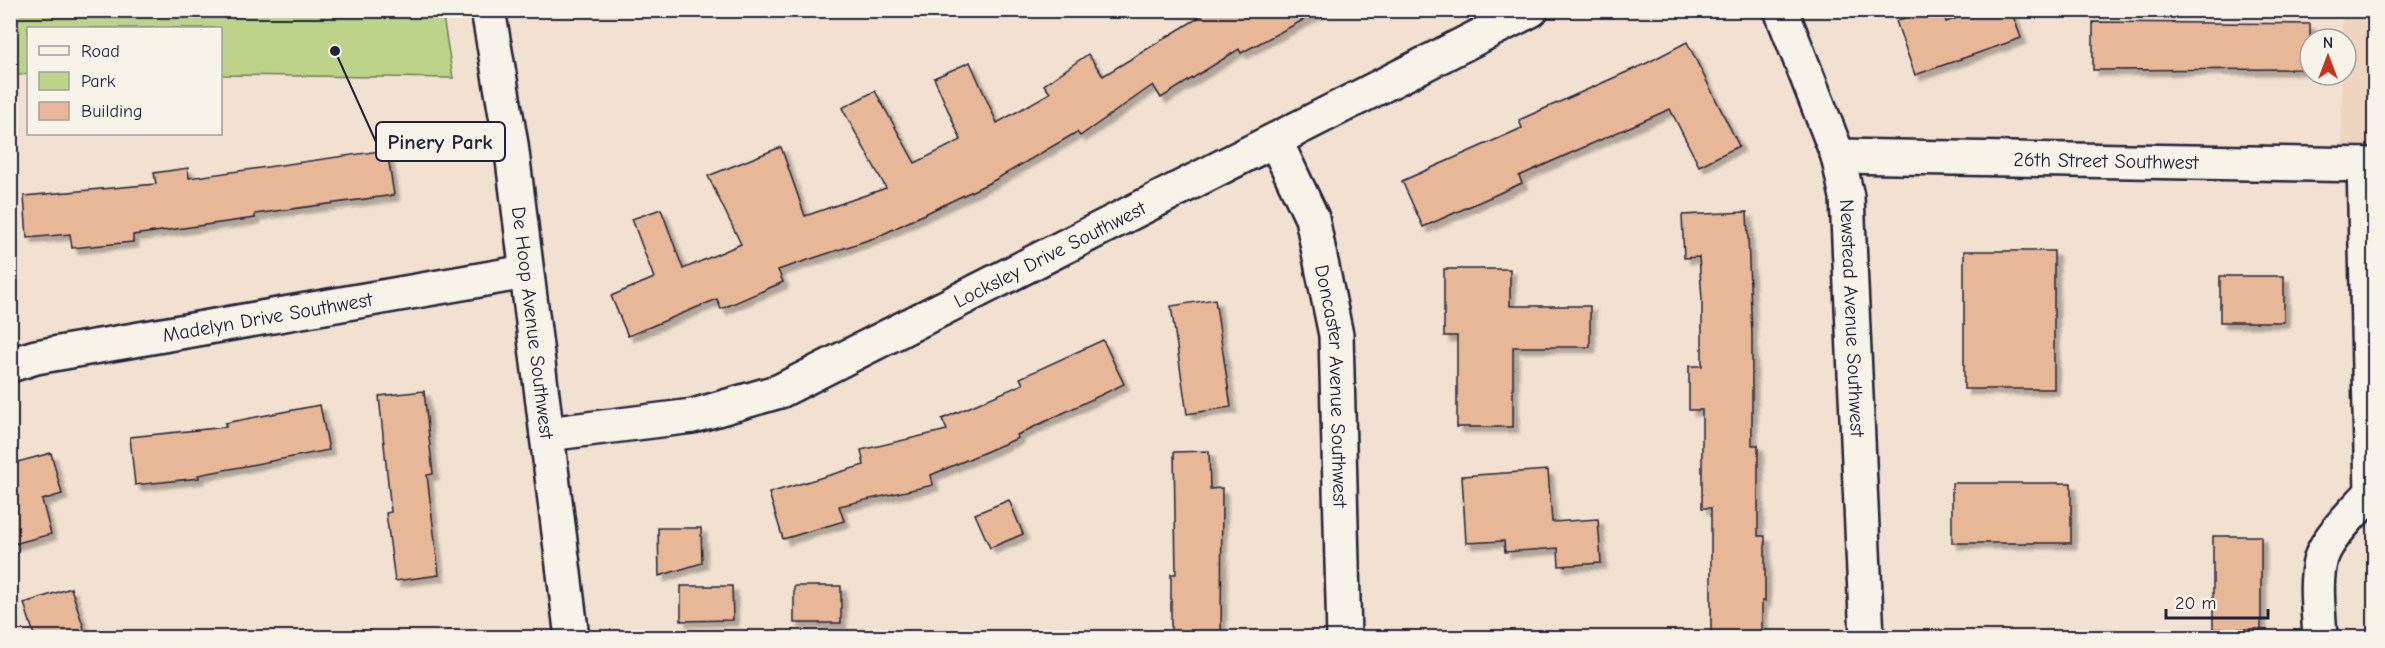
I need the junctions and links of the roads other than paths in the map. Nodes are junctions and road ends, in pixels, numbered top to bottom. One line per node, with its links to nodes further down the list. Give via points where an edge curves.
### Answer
1 (488, 10): 7 (street, De Hoop Avenue Southwest, via 511,144)
2 (1532, 10): 4 (street, Locksley Drive Southwest)
3 (1781, 10): 5 (street, Newstead Avenue Southwest)
4 (1276, 142): 9 (street, Locksley Drive Southwest, via 780,391 693,416); 12 (street, Doncaster Avenue Southwest, via 1312,218 1336,335)
5 (1838, 156): 6 (street, 26th Street Southwest); 13 (street, Newstead Avenue Southwest, via 1847,197 1851,259)
6 (2369, 165): 10 (street)
7 (526, 272): 8 (street, Madelyn Drive Southwest, via 36,357); 9 (street, De Hoop Avenue Southwest)
8 (10, 365)
9 (547, 434): 11 (street, De Hoop Avenue Southwest)
10 (2373, 493): 14 (street, via 2338,531 2321,557)
11 (572, 638)
12 (1344, 638)
13 (1867, 638)
14 (2320, 638)

